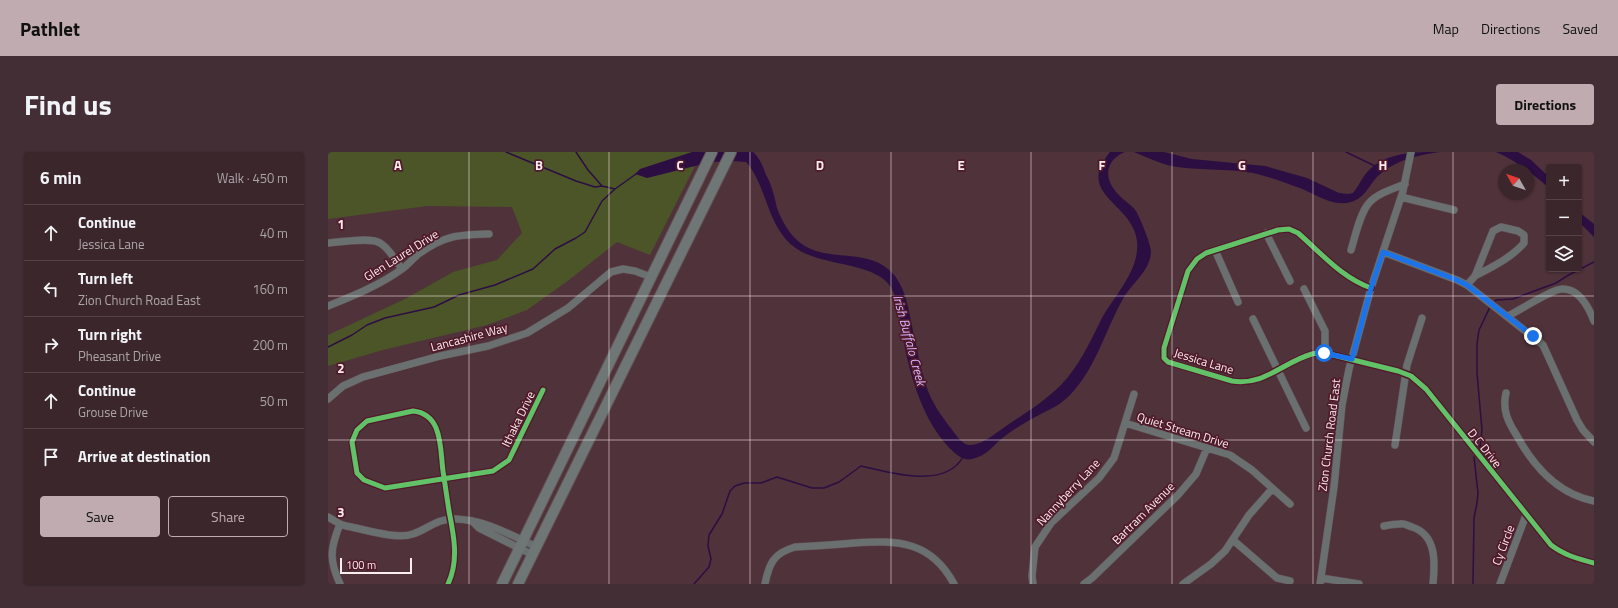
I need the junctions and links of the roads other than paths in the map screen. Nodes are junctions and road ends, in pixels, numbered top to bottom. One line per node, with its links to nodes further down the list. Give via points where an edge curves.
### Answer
1 (712, 152): 15 (highway)
2 (731, 152): 51 (highway)
3 (1411, 152): 4 (street, Zion Church Road East)
4 (1406, 181): 5 (street, Zion Church Road East); 11 (street, via 1369,203 1364,210)
5 (1401, 197): 6 (street); 12 (street, Zion Church Road East)
6 (1454, 210)
7 (1266, 233): 10 (street); 16 (street); 18 (street, via 1284,228 1298,233 1343,273)
8 (489, 234): 13 (street, Glen Laurel Drive, via 459,235 439,241)
9 (328, 243): 13 (street, via 365,240 380,242)
10 (1215, 250): 20 (street); 29 (street, Jessica Lane, via 1197,259 1188,271 1164,348 1164,358 1168,362 1232,381 1248,382)
11 (1351, 250)
12 (1383, 252): 17 (street); 18 (street, Zion Church Road East)
13 (402, 269): 21 (street, Glen Laurel Drive)
14 (1475, 276): 14 (street, via 1493,231 1501,227 1524,235 1524,243 1520,248); 17 (street)
15 (651, 277): 34 (street, Lancashire Way, via 623,269 612,272 568,308 526,332 488,346 364,377 343,386); 50 (highway)
16 (1290, 281)
17 (1467, 285): 23 (street)
18 (1371, 288): 28 (street, Zion Church Road East)
19 (1304, 289): 27 (street, via 1325,332)
20 (1238, 302)
21 (328, 306)
22 (1592, 313): 23 (street, via 1581,298 1574,292 1564,289 1552,292); 26 (street)
23 (1508, 316): 37 (street, via 1543,345 1577,420)
24 (1422, 318): 30 (street)
25 (1253, 319): 29 (street)
26 (1594, 321)
27 (1324, 353): 28 (street, Jessica Lane); 29 (street, Jessica Lane, via 1312,354)
28 (1352, 359): 30 (street, D C Drive); 54 (street, Zion Church Road East, via 1342,405)
29 (1278, 370): 36 (street)
30 (1406, 373): 38 (street); 44 (street, D C Drive, via 1426,389)
31 (543, 390): 40 (street, Ithaka Drive, via 509,460 493,470)
32 (1506, 393): 42 (street, via 1506,414 1530,458 1563,489 1578,497)
33 (1134, 394): 35 (street, Nannyberry Lane)
34 (328, 399)
35 (1124, 423): 39 (street, Quiet Stream Drive); 62 (street, Nannyberry Lane, via 1114,458 1099,478 1051,523 1035,547)
36 (1306, 428)
37 (1594, 442)
38 (1395, 445)
39 (1207, 448): 41 (street, Quiet Stream Drive, via 1230,455 1252,470); 63 (street, Bartram Avenue, via 1196,474 1178,495)
40 (444, 478): 40 (street, via 437,426 428,416 413,411 367,421 357,430 352,442 357,473 364,480 385,488); 46 (street)
41 (1272, 489): 43 (street, Quiet Stream Drive); 49 (street, via 1249,515)
42 (1594, 501)
43 (1290, 504)
44 (1526, 515): 52 (street, D C Drive, via 1547,542 1561,553); 66 (street, Cy Circle)
45 (328, 517): 47 (street)
46 (451, 519): 47 (street, via 441,520 413,534 399,536); 50 (street, via 485,523); 57 (street, via 455,562)
47 (340, 524): 56 (street, via 331,553 333,569)
48 (1384, 526): 65 (street, via 1401,523 1416,528 1430,541 1435,569)
49 (1233, 540): 53 (street, via 1277,578); 55 (street, via 1211,564)
50 (521, 544): 51 (street); 58 (highway)
51 (535, 551): 59 (highway)
52 (1594, 563)
53 (1290, 581)
54 (1321, 581): 64 (street)
55 (1186, 583)
56 (340, 584)
57 (448, 584)
58 (502, 584)
59 (518, 584)
60 (765, 584): 61 (street, via 773,561 785,550 795,547 880,542 914,546 929,554 944,568)
61 (954, 584)
62 (1033, 584)
63 (1084, 584)
64 (1359, 584)
65 (1433, 584)
66 (1500, 584)

